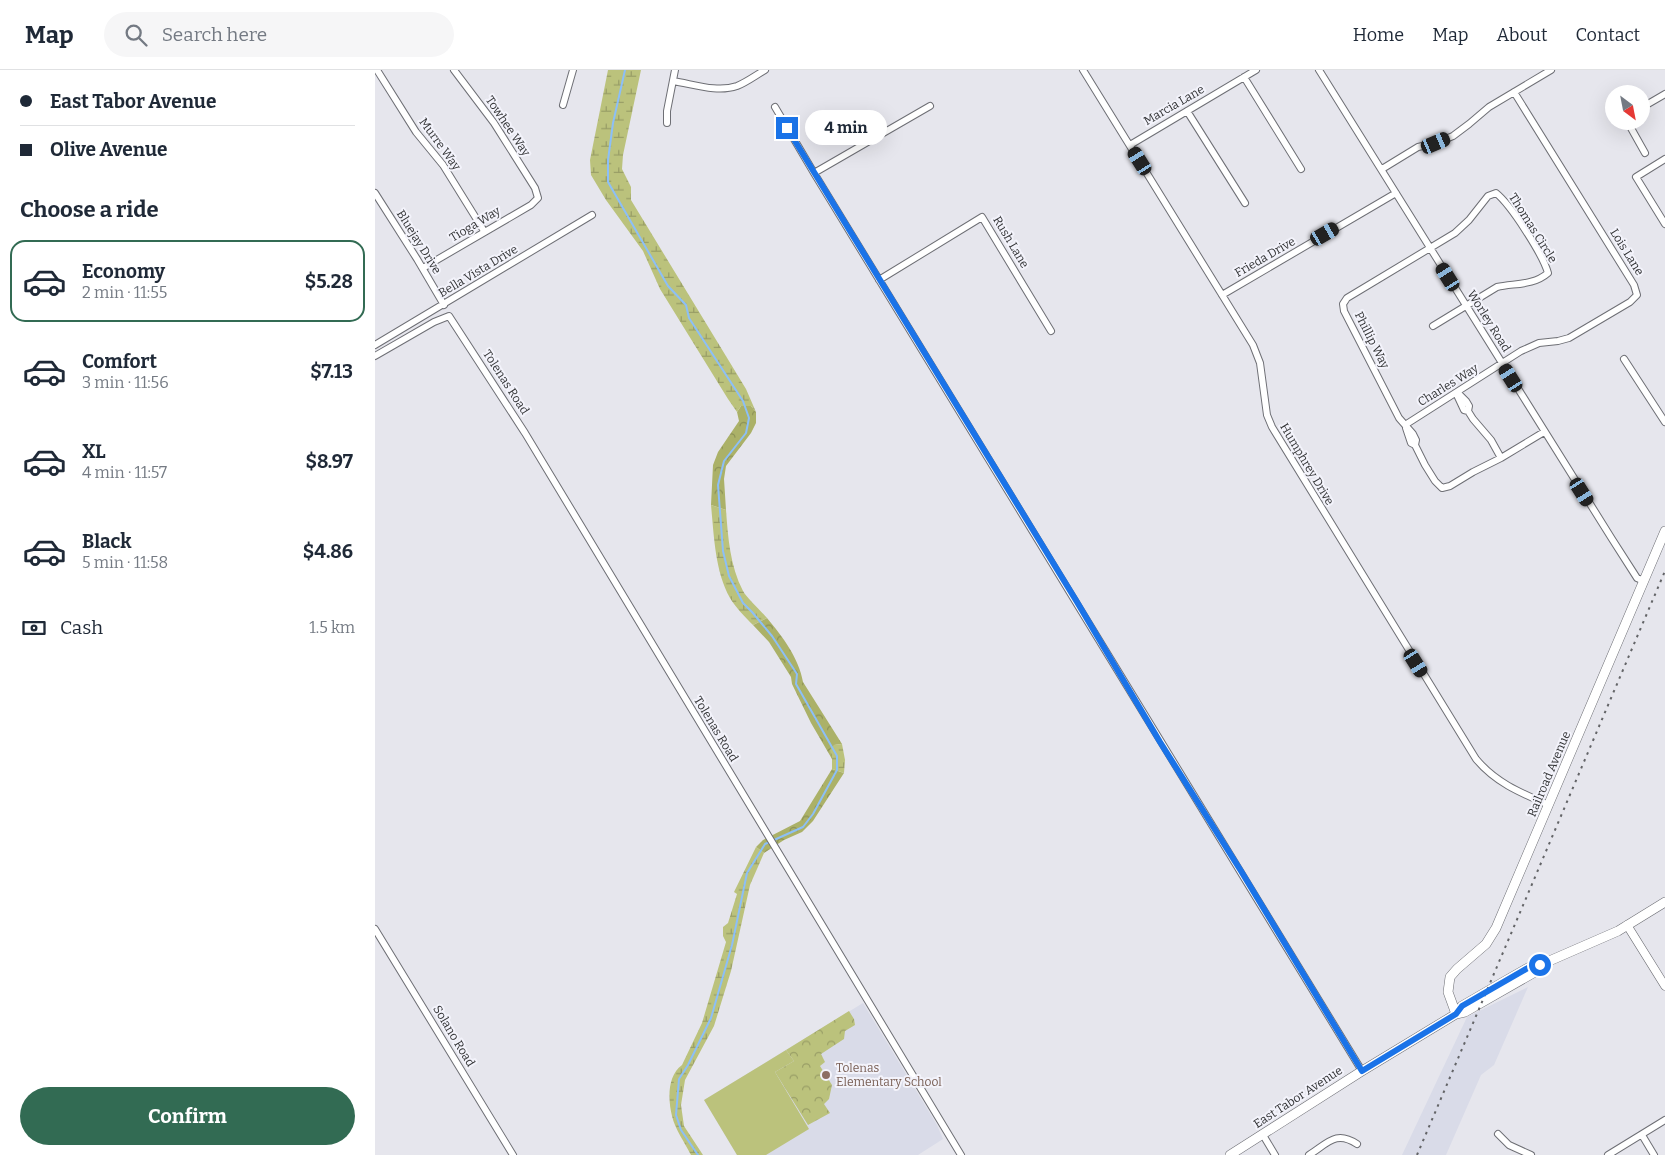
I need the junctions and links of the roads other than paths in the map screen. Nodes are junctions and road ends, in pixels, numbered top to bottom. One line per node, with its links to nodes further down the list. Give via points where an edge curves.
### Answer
1 (377, 70): 33 (street, Murre Way)
2 (455, 70): 29 (street, Towhee Way, via 494,123 535,188)
3 (573, 70): 15 (street)
4 (675, 70): 11 (street)
5 (765, 70): 11 (street, via 727,88)
6 (1083, 70): 21 (street, Humphrey Drive)
7 (1256, 70): 10 (street, Marcia Lane)
8 (1319, 70): 25 (street, Worley Road)
9 (1551, 70): 12 (street)
10 (1244, 77): 18 (street, Marcia Lane); 24 (street)
11 (673, 81): 19 (street)
12 (1513, 92): 25 (street, via 1453,136 1418,147); 45 (street, Lois Lane, via 1634,285 1637,295 1569,338 1539,343)
13 (1665, 94): 14 (street)
14 (1650, 103)
15 (563, 105)
16 (930, 106): 26 (street)
17 (775, 107): 26 (street)
18 (1187, 111): 21 (street, Marcia Lane); 30 (street)
19 (667, 123)
20 (1632, 130): 22 (street)
21 (1130, 145): 37 (street, Humphrey Drive)
22 (1645, 153)
23 (1665, 159): 32 (street, via 1636,177)
24 (1301, 169)
25 (1381, 169): 28 (street, Worley Road)
26 (814, 173): 36 (street)
27 (375, 192): 35 (street, Bluejay Drive)
28 (1396, 193): 34 (street, Worley Road); 37 (street, Frieda Drive)
29 (537, 198): 33 (street, Tioga Way, via 531,205)
30 (1245, 203)
31 (592, 215): 38 (street, Bella Vista Drive)
32 (1665, 224)
33 (484, 231): 35 (street, Tioga Way)
34 (1431, 248): 39 (street, Worley Road); 39 (street, Thomas Circle, via 1455,233 1488,196 1496,193 1504,199 1546,265 1548,273 1542,278 1497,287); 48 (street, Phillip Way, via 1347,298 1343,304 1399,418)
35 (423, 268): 38 (street, Bluejay Drive)
36 (879, 280): 41 (street, Rush Lane, via 982,217); 59 (street)
37 (1222, 295): 53 (street, Humphrey Drive, via 1253,345 1260,363 1271,427 1476,759 1485,770 1514,790)
38 (444, 304): 42 (street, Bella Vista Drive)
39 (1466, 306): 40 (street); 45 (street, Worley Road)
40 (1433, 326)
41 (1051, 331)
42 (375, 346)
43 (375, 356): 66 (street, Tolenas Road, via 449,316 525,433)
44 (1624, 359): 47 (street)
45 (1503, 364): 46 (street, Charles Way); 49 (street, Worley Road)
46 (1457, 392): 48 (street, Charles Way); 50 (street)
47 (1665, 422)
48 (1405, 424): 50 (street, Phillip Way, via 1435,481 1442,488)
49 (1545, 432): 50 (street, Phillip Way); 52 (street, Worley Road, via 1637,578)
50 (1501, 458)
51 (1665, 531): 52 (main road, Railroad Avenue)
52 (1644, 581): 53 (main road, Railroad Avenue)
53 (1549, 805): 58 (main road, Railroad Avenue, via 1491,937 1450,977 1448,992)
54 (1665, 902): 55 (main road, East Tabor Avenue)
55 (1627, 925): 57 (street); 58 (main road, East Tabor Avenue, via 1540,965 1535,972)
56 (375, 929): 65 (street, Solano Road)
57 (1665, 986)
58 (1456, 1014): 59 (main road, East Tabor Avenue)
59 (1362, 1071): 62 (main road, East Tabor Avenue)
60 (1665, 1120): 63 (street)
61 (1499, 1134): 70 (street, via 1505,1143)
62 (1263, 1135): 67 (main road, East Tabor Avenue); 68 (street)
63 (1641, 1135): 71 (street); 72 (street)
64 (1357, 1144): 69 (street, via 1348,1138 1336,1138)
65 (513, 1155)
66 (961, 1155)
67 (1230, 1155)
68 (1275, 1155)
69 (1309, 1155)
70 (1531, 1155)
71 (1608, 1155)
72 (1654, 1155)

